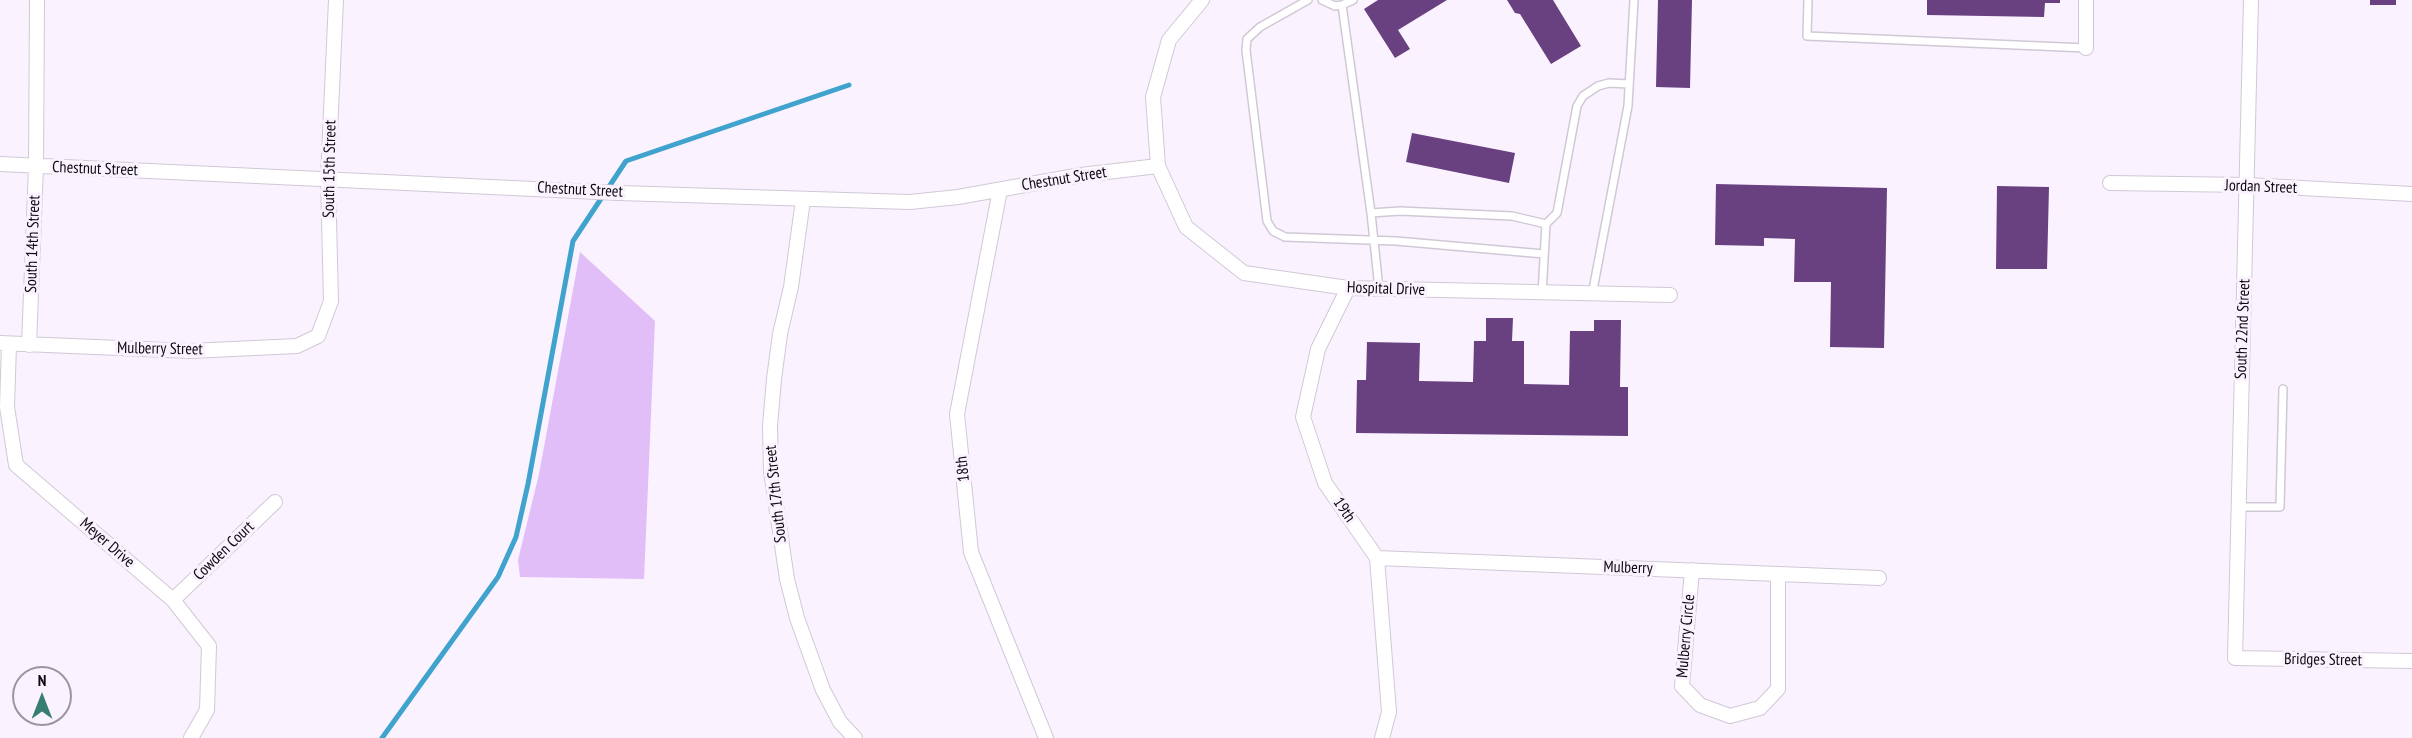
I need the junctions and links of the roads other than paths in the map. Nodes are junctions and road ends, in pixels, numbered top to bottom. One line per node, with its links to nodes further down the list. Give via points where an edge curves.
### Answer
1 (37, 0): 15 (street, South 14th Street)
2 (336, 0): 17 (street, South 15th Street)
3 (1202, 0): 16 (street, via 1169,40 1153,97)
4 (1308, 0): 25 (lane, via 1260,27 1247,39 1267,221 1273,231 1285,237)
5 (1322, 0): 11 (lane)
6 (1353, 0): 11 (lane)
7 (1634, 0): 13 (lane)
8 (1808, 0): 12 (lane, via 1807,36)
9 (2086, 0): 12 (street)
10 (2251, 0): 19 (street, South 22nd Street)
11 (1342, 5): 23 (lane)
12 (2086, 48)
13 (1629, 84): 24 (lane, via 1598,86 1583,96 1577,106 1557,213); 30 (lane)
14 (0, 164): 15 (street, Chestnut Street)
15 (36, 166): 17 (street, Chestnut Street); 34 (street, South 14th Street)
16 (1158, 166): 20 (street, Chestnut Street); 27 (street, Hospital Drive, via 1186,227 1244,273)
17 (328, 178): 22 (street, Chestnut Street); 32 (street, South 15th Street, via 331,301)
18 (2110, 183): 19 (street, Jordan Street)
19 (2247, 186): 21 (street, Jordan Street); 37 (street, South 22nd Street)
20 (1000, 190): 22 (street, Chestnut Street, via 910,202); 47 (street, 18th, via 957,414 971,552)
21 (2412, 194)
22 (803, 200): 46 (street, South 17th Street, via 774,379 771,471 787,579 797,618 823,690 840,722)
23 (1371, 213): 24 (lane, via 1512,216); 25 (lane)
24 (1546, 224): 26 (lane)
25 (1374, 240): 26 (lane); 28 (lane)
26 (1544, 254): 29 (lane)
27 (1348, 288): 28 (street, Hospital Drive); 38 (street, 19th, via 1318,350 1303,417 1325,483)
28 (1378, 289): 29 (street, Hospital Drive)
29 (1542, 294): 30 (street, Hospital Drive)
30 (1592, 295): 31 (street, Hospital Drive)
31 (1670, 295)
32 (318, 336): 34 (street, Mulberry Street, via 297,346 190,351)
33 (4, 343): 34 (street, Mulberry Street); 42 (street, Meyer Drive, via 7,407 16,465)
34 (29, 345)
35 (2283, 389): 37 (lane, via 2280,507)
36 (275, 502): 42 (street, Cowden Court)
37 (2239, 507): 43 (street, South 22nd Street)
38 (1377, 558): 39 (street, Mulberry); 48 (street, via 1389,712)
39 (1692, 570): 40 (street, Mulberry); 40 (street, Mulberry Circle, via 1682,686 1700,705 1730,716 1760,708 1778,689)
40 (1778, 574): 41 (street, Mulberry)
41 (1879, 578)
42 (173, 600): 45 (street, Meyer Drive, via 209,646 207,710)
43 (2235, 658): 44 (street, Bridges Street)
44 (2412, 661)
45 (191, 738)
46 (855, 738)
47 (1046, 738)
48 (1382, 738)

